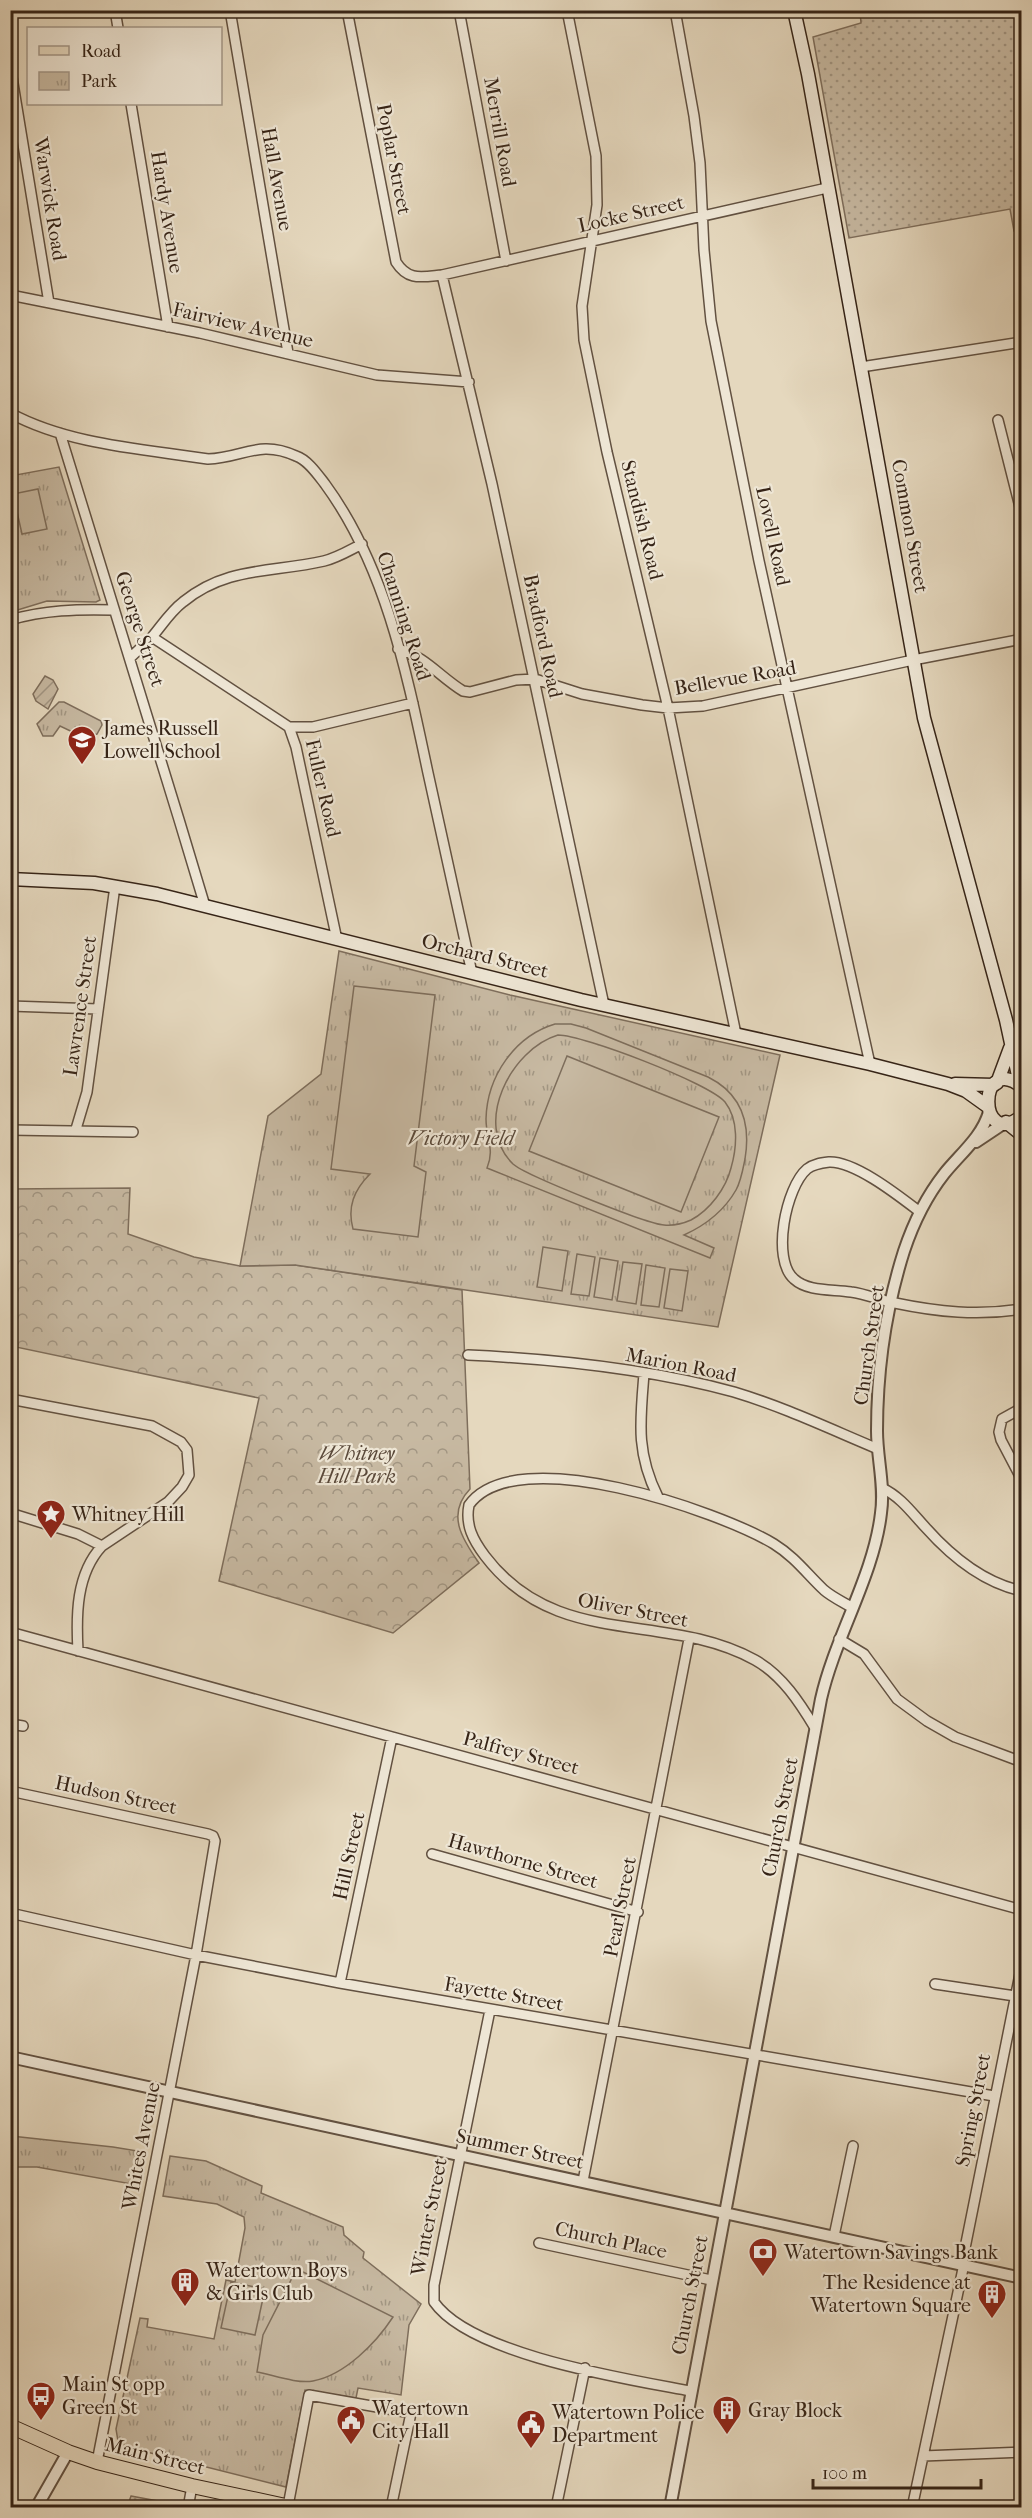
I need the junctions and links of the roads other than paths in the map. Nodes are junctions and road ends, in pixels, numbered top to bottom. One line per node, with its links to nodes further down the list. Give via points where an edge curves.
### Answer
1 (115, 10): 8 (street)
2 (230, 10): 20 (street, Hall Avenue)
3 (347, 10): 15 (street, Poplar Street, via 396,262 402,272 414,278)
4 (459, 10): 14 (street, Merrill Road)
5 (567, 10): 13 (street, Standish Road, via 596,156)
6 (675, 10): 12 (street, Lovell Road, via 694,116)
7 (794, 10): 11 (main road, Common Street)
8 (118, 27)
9 (10, 65): 17 (street, Warwick Road)
10 (131, 105): 18 (street, Hardy Avenue)
11 (827, 188): 12 (street, Locke Street); 21 (main road, Common Street)
12 (703, 216): 13 (street, Locke Street); 36 (street, Lovell Road, via 711,321)
13 (593, 241): 14 (street, Locke Street); 38 (street, Standish Road, via 582,306 584,340)
14 (506, 261): 15 (street, Locke Street)
15 (442, 275): 22 (street, Bradford Road)
16 (10, 295): 17 (street, Fairview Avenue)
17 (49, 303): 18 (street, Fairview Avenue)
18 (168, 327): 20 (street, Fairview Avenue)
19 (1022, 342): 21 (street)
20 (288, 353): 22 (street, Fairview Avenue, via 377,375)
21 (861, 367): 34 (main road, Common Street)
22 (469, 382): 35 (street, Bradford Road)
23 (10, 413): 25 (street, Channing Road)
24 (998, 420): 26 (street)
25 (60, 433): 27 (street, Channing Road, via 208,459 224,459 254,448 277,449 299,456 336,498); 28 (street, George Street)
26 (1022, 515)
27 (362, 544): 30 (street, via 326,561 244,572 201,588 181,603); 32 (street, Channing Road)
28 (113, 610): 29 (street, via 67,610); 33 (street, George Street)
29 (10, 620)
30 (152, 637): 33 (street); 39 (street, Fuller Road)
31 (1022, 639): 34 (street, Bellevue Road)
32 (398, 649): 35 (street, Bellevue Road, via 424,660 463,691); 37 (street, Channing Road)
33 (131, 657): 42 (street, George Street)
34 (913, 660): 36 (street, Bellevue Road); 49 (main road, Common Street, via 932,749)
35 (535, 679): 38 (street, Bellevue Road, via 582,694); 45 (street, Bradford Road)
36 (788, 688): 38 (street, Bellevue Road, via 703,706); 50 (street, Lovell Road)
37 (413, 703): 39 (street, via 313,727); 44 (street, Channing Road)
38 (668, 708): 48 (street, Standish Road)
39 (289, 727): 43 (street, Fuller Road)
40 (10, 879): 41 (main road, Orchard Street)
41 (115, 886): 42 (main road, Orchard Street); 47 (street, Lawrence Street)
42 (205, 906): 43 (main road, Orchard Street)
43 (338, 940): 44 (main road, Orchard Street)
44 (472, 974): 45 (main road, Orchard Street)
45 (604, 1005): 48 (main road, Orchard Street)
46 (10, 1006): 47 (street)
47 (98, 1009): 57 (street, Lawrence Street, via 87,1092)
48 (736, 1034): 50 (main road, Orchard Street)
49 (1011, 1044): 52 (main road); 53 (main road, Common Street)
50 (870, 1064): 51 (main road, Orchard Street)
51 (948, 1084): 52 (main road, Orchard Street); 54 (main road, Orchard Street, via 974,1096)
52 (996, 1084): 53 (main road, Orchard Street, via 1007,1081); 54 (main road, via 988,1092)
53 (1021, 1086)
54 (988, 1109): 56 (main road, Orchard Street, via 996,1119); 61 (street, Church Street, via 984,1124)
55 (1022, 1116): 56 (main road)
56 (1006, 1122): 60 (main road); 61 (street, Church Street)
57 (76, 1129): 58 (street); 59 (street)
58 (10, 1130)
59 (134, 1132)
60 (1022, 1135)
61 (962, 1154): 62 (street, Church Street)
62 (920, 1212): 63 (street, Church Street, via 905,1249); 63 (street, via 851,1168 831,1162 808,1168 794,1190 781,1245 788,1273 811,1287)
63 (892, 1302): 64 (street, via 968,1314); 69 (street, Church Street, via 879,1376)
64 (1022, 1309)
65 (468, 1355): 66 (street, Marion Road, via 530,1358)
66 (644, 1374): 69 (street, Marion Road, via 735,1393 813,1420); 72 (street, via 640,1440 646,1471)
67 (10, 1399): 74 (street, via 152,1426 168,1433 186,1449 189,1475 182,1487 168,1502)
68 (1022, 1408): 70 (street, via 1002,1419 999,1432)
69 (878, 1449): 71 (street, Church Street)
70 (1022, 1480)
71 (882, 1488): 75 (street, via 903,1502 958,1559 986,1578); 76 (street, Church Street, via 875,1542)
72 (658, 1497): 76 (street, via 736,1524 772,1543 801,1564 825,1590); 78 (street, Oliver Street, via 589,1484 524,1480 495,1486 478,1495 469,1505 469,1527 479,1548 502,1575 530,1598 583,1620)
73 (10, 1514): 74 (street, via 78,1534)
74 (102, 1546): 80 (street, via 94,1555 82,1585 76,1622)
75 (1022, 1591)
76 (851, 1607): 79 (street, Church Street)
77 (10, 1632): 80 (street, Palfrey Street)
78 (690, 1639): 83 (street, Oliver Street, via 738,1652 766,1666); 87 (street, Pearl Street)
79 (839, 1639): 83 (street, Church Street); 85 (street, via 864,1654 897,1699 927,1721 955,1737)
80 (78, 1651): 84 (street, Palfrey Street)
81 (10, 1724): 82 (street)
82 (23, 1726)
83 (815, 1728): 89 (street, Church Street)
84 (392, 1737): 87 (street, Palfrey Street); 96 (street, Hill Street)
85 (1022, 1762)
86 (10, 1791): 88 (street, Hudson Street)
87 (657, 1810): 89 (street, Palfrey Street); 92 (street, Pearl Street)
88 (213, 1836): 94 (street, Whites Avenue, via 214,1856)
89 (793, 1846): 91 (street, Palfrey Street); 101 (street, Church Street)
90 (432, 1854): 92 (street, Hawthorne Street)
91 (1022, 1910)
92 (638, 1912): 100 (street, Pearl Street)
93 (10, 1913): 94 (street, Fayette Street)
94 (196, 1955): 96 (street, Fayette Street); 103 (street, Whites Avenue)
95 (1022, 1964): 98 (street, Spring Street)
96 (340, 1983): 99 (street, Fayette Street)
97 (935, 1984): 98 (street)
98 (1015, 1996): 104 (street, Spring Street)
99 (490, 2010): 100 (street, Fayette Street); 106 (street, Winter Street)
100 (614, 2030): 101 (street, Fayette Street); 107 (street, Pearl Street)
101 (754, 2054): 104 (street, Fayette Street); 108 (street, Church Street)
102 (10, 2057): 103 (street, Summer Street)
103 (170, 2091): 106 (street, Summer Street); 120 (street, Whites Avenue)
104 (994, 2096): 111 (street, Spring Street)
105 (853, 2146): 109 (street)
106 (459, 2154): 107 (street, Summer Street); 114 (street, Winter Street, via 434,2302 492,2342)
107 (583, 2181): 108 (street, Summer Street)
108 (724, 2212): 109 (street, Summer Street); 113 (street, Church Street)
109 (834, 2236): 111 (street, Summer Street)
110 (538, 2243): 113 (street, Church Place)
111 (963, 2263): 112 (street, Summer Street); 119 (street, Spring Street)
112 (1022, 2278)
113 (711, 2280): 115 (street, Church Street)
114 (585, 2368): 115 (street, Winter Street); 126 (street)
115 (690, 2391): 127 (street, Church Street)
116 (10, 2426): 117 (main road, Main Street)
117 (68, 2452): 120 (main road, Main Street); 123 (street)
118 (1022, 2452): 119 (street)
119 (923, 2456): 128 (street, Spring Street)
120 (98, 2462): 121 (main road, Main Street)
121 (192, 2486): 122 (main road, Main Street); 124 (street)
122 (291, 2507): 125 (street, via 309,2395 411,2413)
123 (36, 2508)
124 (188, 2508)
125 (391, 2508)
126 (556, 2508)
127 (670, 2508)
128 (912, 2508)

